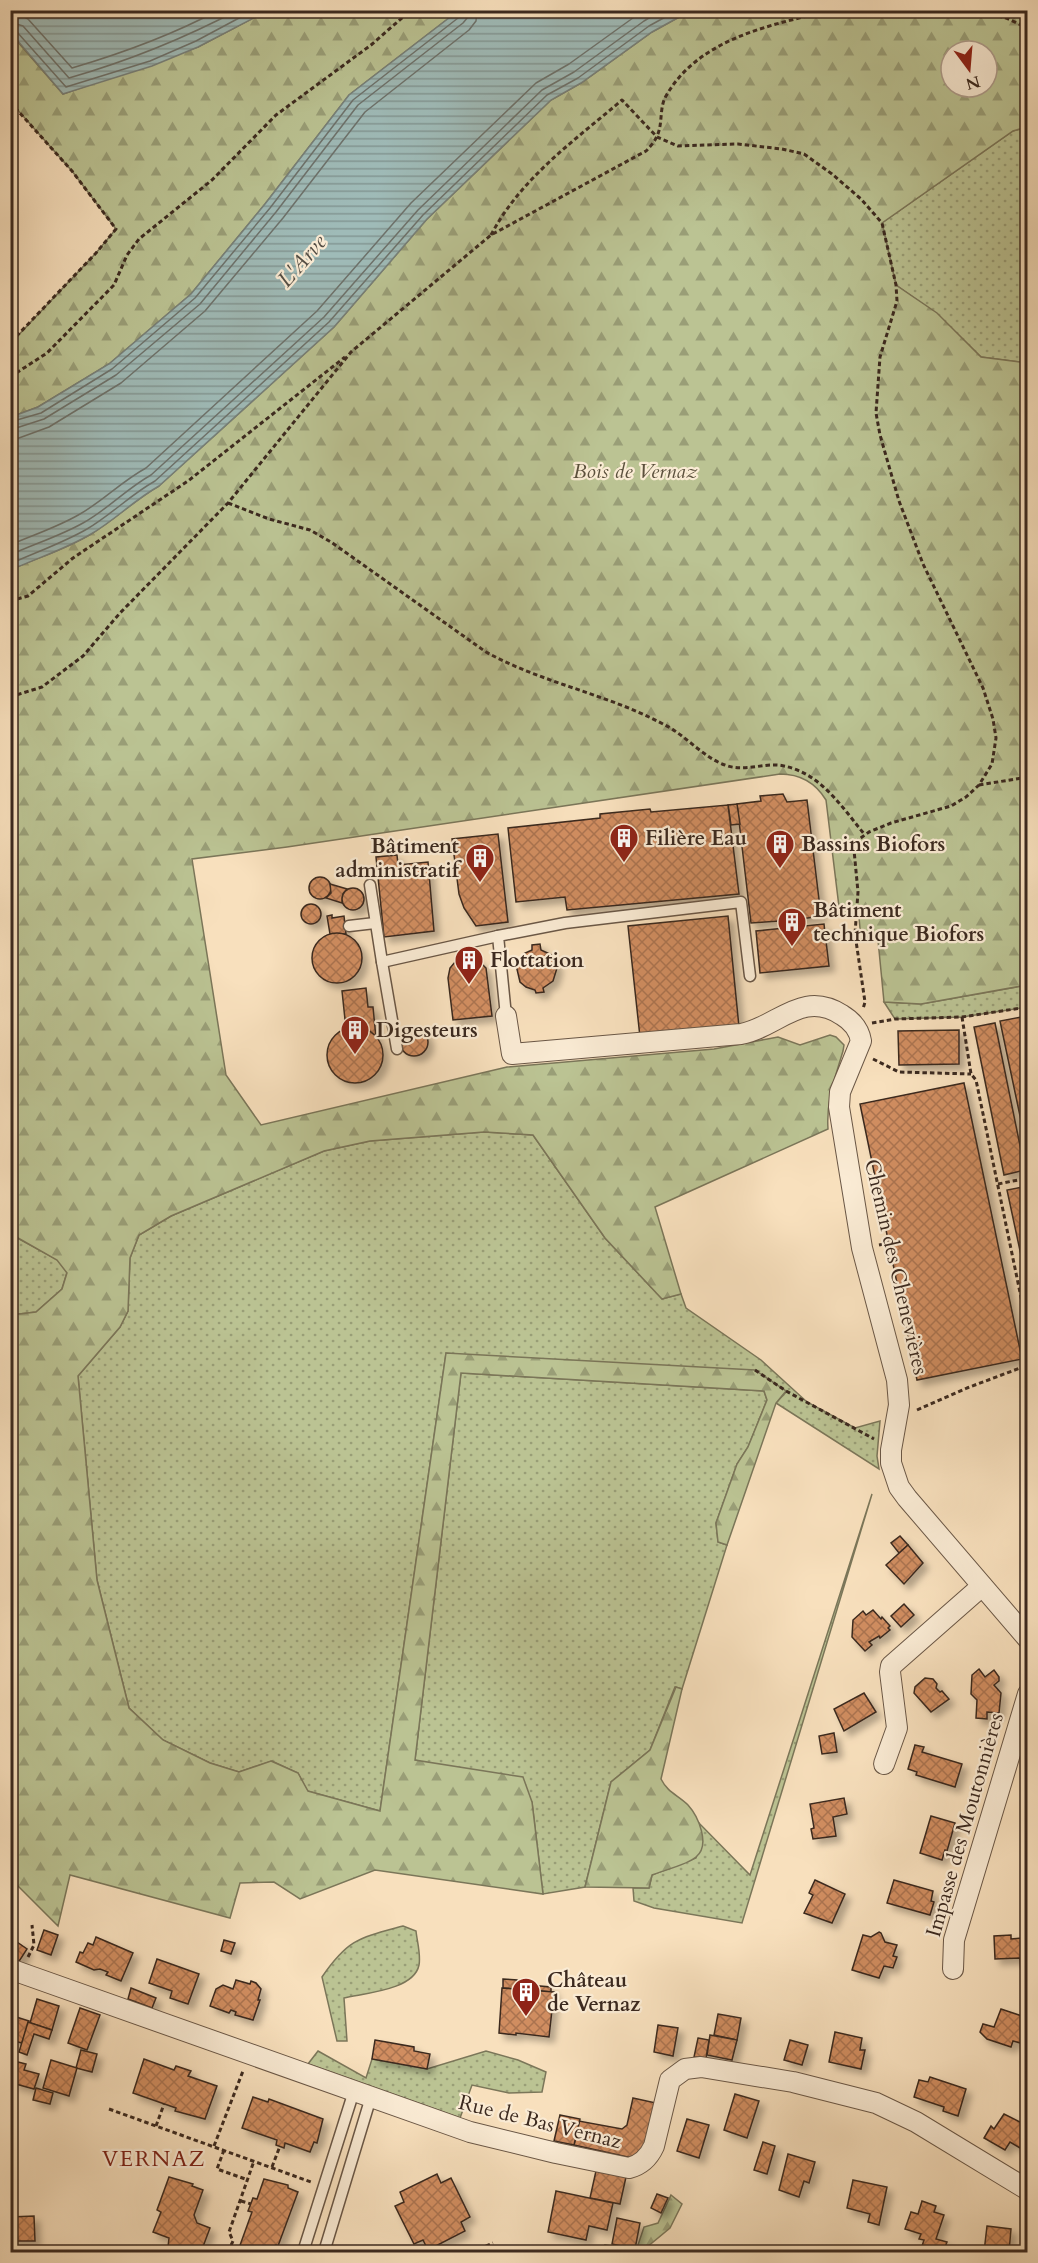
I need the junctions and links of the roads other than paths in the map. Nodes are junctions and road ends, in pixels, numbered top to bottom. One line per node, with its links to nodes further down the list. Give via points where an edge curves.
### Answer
1 (370, 885): 2 (lane)
2 (375, 923): 3 (lane); 5 (lane)
3 (348, 926)
4 (498, 936): 5 (lane); 6 (lane, via 565,923 741,902); 7 (lane)
5 (382, 962): 8 (lane)
6 (750, 976)
7 (506, 1016): 9 (street, Chemin des Chenevières, via 512,1054 741,1034 761,1029 804,1006 834,1011 856,1028 861,1041 840,1092 840,1116 862,1248 897,1380 898,1422 891,1450 894,1474 907,1498)
8 (397, 1049)
9 (982, 1586): 10 (street); 12 (street, via 892,1664 897,1728)
10 (1028, 1639)
11 (1028, 1694): 13 (street, Impasse des Moutonnières, via 954,1941)
12 (884, 1764)
13 (953, 1969)
14 (15, 1971): 15 (street, Rue de Bas Vernaz)
15 (363, 2094): 16 (street, Rue de Bas Vernaz, via 487,2137 629,2168 640,2164 651,2152 670,2080 685,2069 701,2067 794,2082 876,2103 916,2122); 17 (lane, via 324,2186); 18 (lane)
16 (1028, 2190)
17 (303, 2253)
18 (324, 2253)

